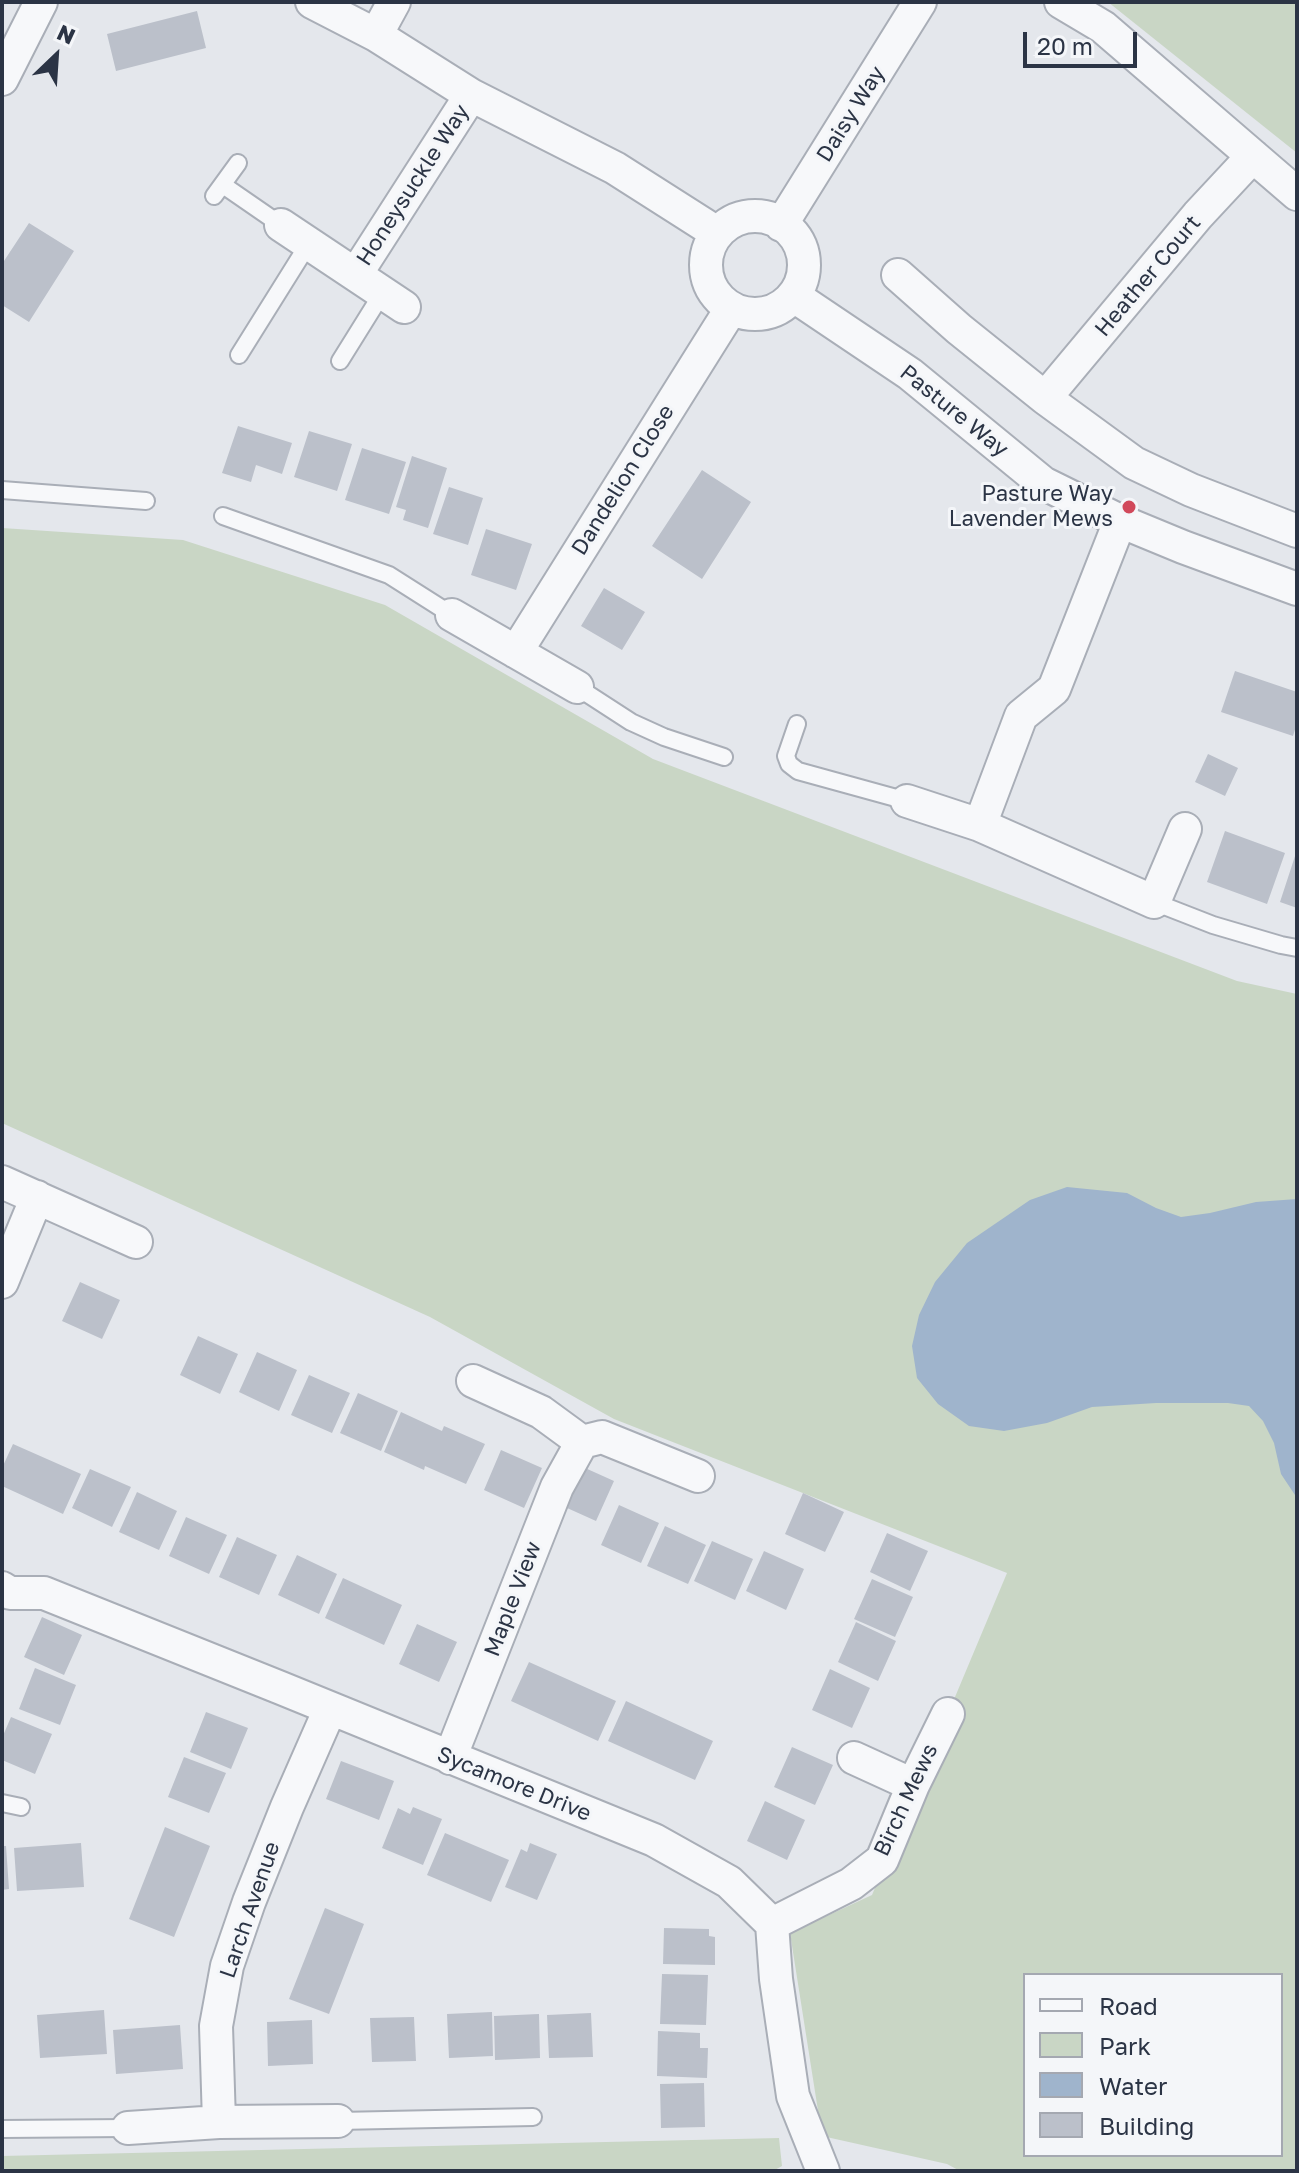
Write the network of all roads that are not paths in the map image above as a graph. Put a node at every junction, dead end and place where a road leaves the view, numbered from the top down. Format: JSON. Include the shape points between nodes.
{"nodes":[{"id":1,"x":41,"y":2,"type":"edge"},
{"id":2,"x":312,"y":2,"type":"edge"},
{"id":3,"x":394,"y":2,"type":"edge"},
{"id":4,"x":920,"y":2,"type":"edge"},
{"id":5,"x":1061,"y":2,"type":"edge"},
{"id":6,"x":376,"y":35,"type":"junction"},
{"id":7,"x":2,"y":79,"type":"edge"},
{"id":8,"x":471,"y":95,"type":"junction"},
{"id":9,"x":1253,"y":156,"type":"junction"},
{"id":10,"x":238,"y":163,"type":"dead end"},
{"id":11,"x":1297,"y":194,"type":"edge"},
{"id":12,"x":281,"y":225,"type":"joint"},
{"id":13,"x":781,"y":225,"type":"junction"},
{"id":14,"x":717,"y":233,"type":"junction"},
{"id":15,"x":309,"y":243,"type":"junction"},
{"id":16,"x":356,"y":274,"type":"junction"},
{"id":17,"x":898,"y":275,"type":"dead end"},
{"id":18,"x":794,"y":296,"type":"junction"},
{"id":19,"x":393,"y":300,"type":"joint"},
{"id":20,"x":731,"y":309,"type":"junction"},
{"id":21,"x":239,"y":355,"type":"dead end"},
{"id":22,"x":340,"y":361,"type":"dead end"},
{"id":23,"x":1045,"y":398,"type":"junction"},
{"id":24,"x":2,"y":490,"type":"edge"},
{"id":25,"x":146,"y":501,"type":"dead end"},
{"id":26,"x":223,"y":516,"type":"dead end"},
{"id":27,"x":1120,"y":521,"type":"junction"},
{"id":28,"x":1297,"y":531,"type":"edge"},
{"id":29,"x":1297,"y":589,"type":"edge"},
{"id":30,"x":452,"y":615,"type":"joint"},
{"id":31,"x":516,"y":652,"type":"junction"},
{"id":32,"x":577,"y":687,"type":"joint"},
{"id":33,"x":797,"y":724,"type":"dead end"},
{"id":34,"x":724,"y":757,"type":"dead end"},
{"id":35,"x":907,"y":801,"type":"joint"},
{"id":36,"x":980,"y":825,"type":"junction"},
{"id":37,"x":1185,"y":829,"type":"dead end"},
{"id":38,"x":1154,"y":902,"type":"junction"},
{"id":39,"x":1297,"y":948,"type":"edge"},
{"id":40,"x":2,"y":1182,"type":"edge"},
{"id":41,"x":37,"y":1197,"type":"junction"},
{"id":42,"x":136,"y":1242,"type":"dead end"},
{"id":43,"x":2,"y":1282,"type":"edge"},
{"id":44,"x":473,"y":1381,"type":"dead end"},
{"id":45,"x":582,"y":1442,"type":"junction"},
{"id":46,"x":698,"y":1476,"type":"dead end"},
{"id":47,"x":5,"y":1595,"type":"edge"},
{"id":48,"x":330,"y":1709,"type":"junction"},
{"id":49,"x":948,"y":1714,"type":"dead end"},
{"id":50,"x":450,"y":1758,"type":"junction"},
{"id":51,"x":854,"y":1758,"type":"dead end"},
{"id":52,"x":913,"y":1785,"type":"junction"},
{"id":53,"x":2,"y":1803,"type":"edge"},
{"id":54,"x":21,"y":1807,"type":"dead end"},
{"id":55,"x":772,"y":1924,"type":"junction"},
{"id":56,"x":533,"y":2117,"type":"dead end"},
{"id":57,"x":338,"y":2121,"type":"joint"},
{"id":58,"x":219,"y":2122,"type":"junction"},
{"id":59,"x":128,"y":2128,"type":"joint"},
{"id":60,"x":2,"y":2129,"type":"edge"},
{"id":61,"x":823,"y":2171,"type":"edge"}],
"edges":[{"from":1,"to":7,"type":"street"},
{"from":2,"to":6,"type":"street"},
{"from":3,"to":6,"type":"street"},
{"from":4,"to":13,"type":"street","name":"Daisy Way"},
{"from":5,"to":9,"type":"street","via":[[1103,27]]},
{"from":6,"to":8,"type":"street"},
{"from":8,"to":14,"type":"street","via":[[615,168]]},
{"from":8,"to":16,"type":"street","name":"Honeysuckle Way"},
{"from":9,"to":11,"type":"street"},
{"from":9,"to":23,"type":"street","name":"Heather Court"},
{"from":10,"to":12,"type":"lane","via":[[219,191]]},
{"from":12,"to":15,"type":"street","name":"Honeysuckle Way"},
{"from":13,"to":14,"type":"street","via":[[754,215],[730,222]]},
{"from":13,"to":18,"type":"street","via":[[801,247],[803,279]]},
{"from":14,"to":20,"type":"street","via":[[706,270],[710,287]]},
{"from":15,"to":16,"type":"street","name":"Honeysuckle Way"},
{"from":15,"to":21,"type":"lane"},
{"from":16,"to":19,"type":"street","name":"Honeysuckle Way"},
{"from":17,"to":23,"type":"street"},
{"from":18,"to":20,"type":"street","via":[[758,315]]},
{"from":18,"to":27,"type":"street","name":"Pasture Way","via":[[910,374],[1043,483]]},
{"from":19,"to":22,"type":"lane"},
{"from":20,"to":31,"type":"street","name":"Dandelion Close"},
{"from":23,"to":28,"type":"street","via":[[1134,463]]},
{"from":24,"to":25,"type":"lane"},
{"from":26,"to":30,"type":"lane","via":[[389,575]]},
{"from":27,"to":29,"type":"street","name":"Pasture Way"},
{"from":27,"to":36,"type":"street","via":[[1054,689],[1021,716]]},
{"from":30,"to":31,"type":"street"},
{"from":31,"to":32,"type":"street"},
{"from":32,"to":34,"type":"lane","via":[[631,722]]},
{"from":33,"to":35,"type":"lane","via":[[786,756],[798,771]]},
{"from":35,"to":36,"type":"street"},
{"from":36,"to":38,"type":"street"},
{"from":37,"to":38,"type":"street"},
{"from":38,"to":39,"type":"lane"},
{"from":40,"to":41,"type":"street"},
{"from":41,"to":42,"type":"street"},
{"from":41,"to":43,"type":"street"},
{"from":44,"to":45,"type":"street","via":[[541,1412]]},
{"from":45,"to":46,"type":"street","via":[[602,1437]]},
{"from":45,"to":50,"type":"street","name":"Maple View","via":[[557,1487]]},
{"from":47,"to":48,"type":"street","name":"Sycamore Drive","via":[[44,1593]]},
{"from":48,"to":50,"type":"street","name":"Sycamore Drive"},
{"from":48,"to":58,"type":"street","name":"Larch Avenue","via":[[227,1966],[216,2026]]},
{"from":49,"to":52,"type":"street","name":"Birch Mews"},
{"from":50,"to":55,"type":"street","name":"Sycamore Drive","via":[[654,1840],[729,1882]]},
{"from":51,"to":52,"type":"street"},
{"from":52,"to":55,"type":"street","name":"Birch Mews","via":[[882,1860],[851,1884]]},
{"from":53,"to":54,"type":"lane"},
{"from":55,"to":61,"type":"street","via":[[793,2096]]},
{"from":56,"to":57,"type":"lane"},
{"from":57,"to":58,"type":"street"},
{"from":58,"to":59,"type":"street"},
{"from":59,"to":60,"type":"lane"}]}
